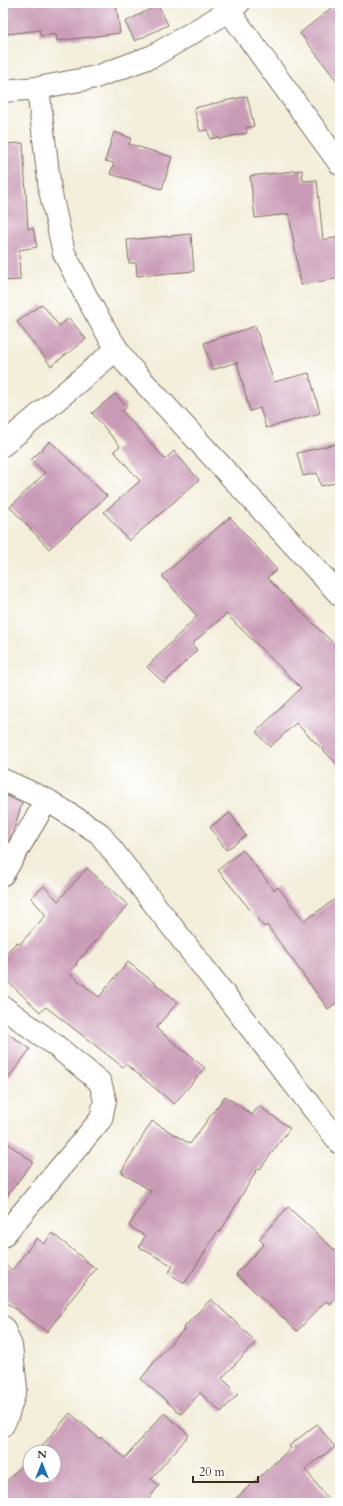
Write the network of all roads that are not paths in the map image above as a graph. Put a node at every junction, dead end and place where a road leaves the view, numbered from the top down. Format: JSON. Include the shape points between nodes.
{"nodes":[{"id":1,"x":234,"y":7,"type":"edge"},
{"id":2,"x":38,"y":88,"type":"junction"},
{"id":3,"x":3,"y":91,"type":"edge"},
{"id":4,"x":340,"y":164,"type":"edge"},
{"id":5,"x":117,"y":349,"type":"junction"},
{"id":6,"x":3,"y":445,"type":"edge"},
{"id":7,"x":340,"y":595,"type":"edge"},
{"id":8,"x":3,"y":780,"type":"edge"},
{"id":9,"x":47,"y":800,"type":"junction"},
{"id":10,"x":3,"y":874,"type":"edge"},
{"id":11,"x":3,"y":1007,"type":"edge"},
{"id":12,"x":340,"y":1143,"type":"edge"},
{"id":13,"x":3,"y":1236,"type":"edge"},
{"id":14,"x":3,"y":1327,"type":"edge"},
{"id":15,"x":3,"y":1425,"type":"edge"}],
"edges":[{"from":1,"to":2,"type":"street","via":[[153,56],[96,77]]},
{"from":1,"to":4,"type":"street"},
{"from":2,"to":3,"type":"street"},
{"from":2,"to":5,"type":"street","via":[[50,190],[64,253]]},
{"from":5,"to":6,"type":"street"},
{"from":5,"to":7,"type":"street","via":[[127,364]]},
{"from":8,"to":9,"type":"street"},
{"from":9,"to":10,"type":"street"},
{"from":9,"to":12,"type":"street","via":[[99,834]]},
{"from":11,"to":13,"type":"street","via":[[100,1082],[105,1100],[101,1119]]},
{"from":14,"to":15,"type":"street","via":[[11,1346],[16,1388]]}]}
